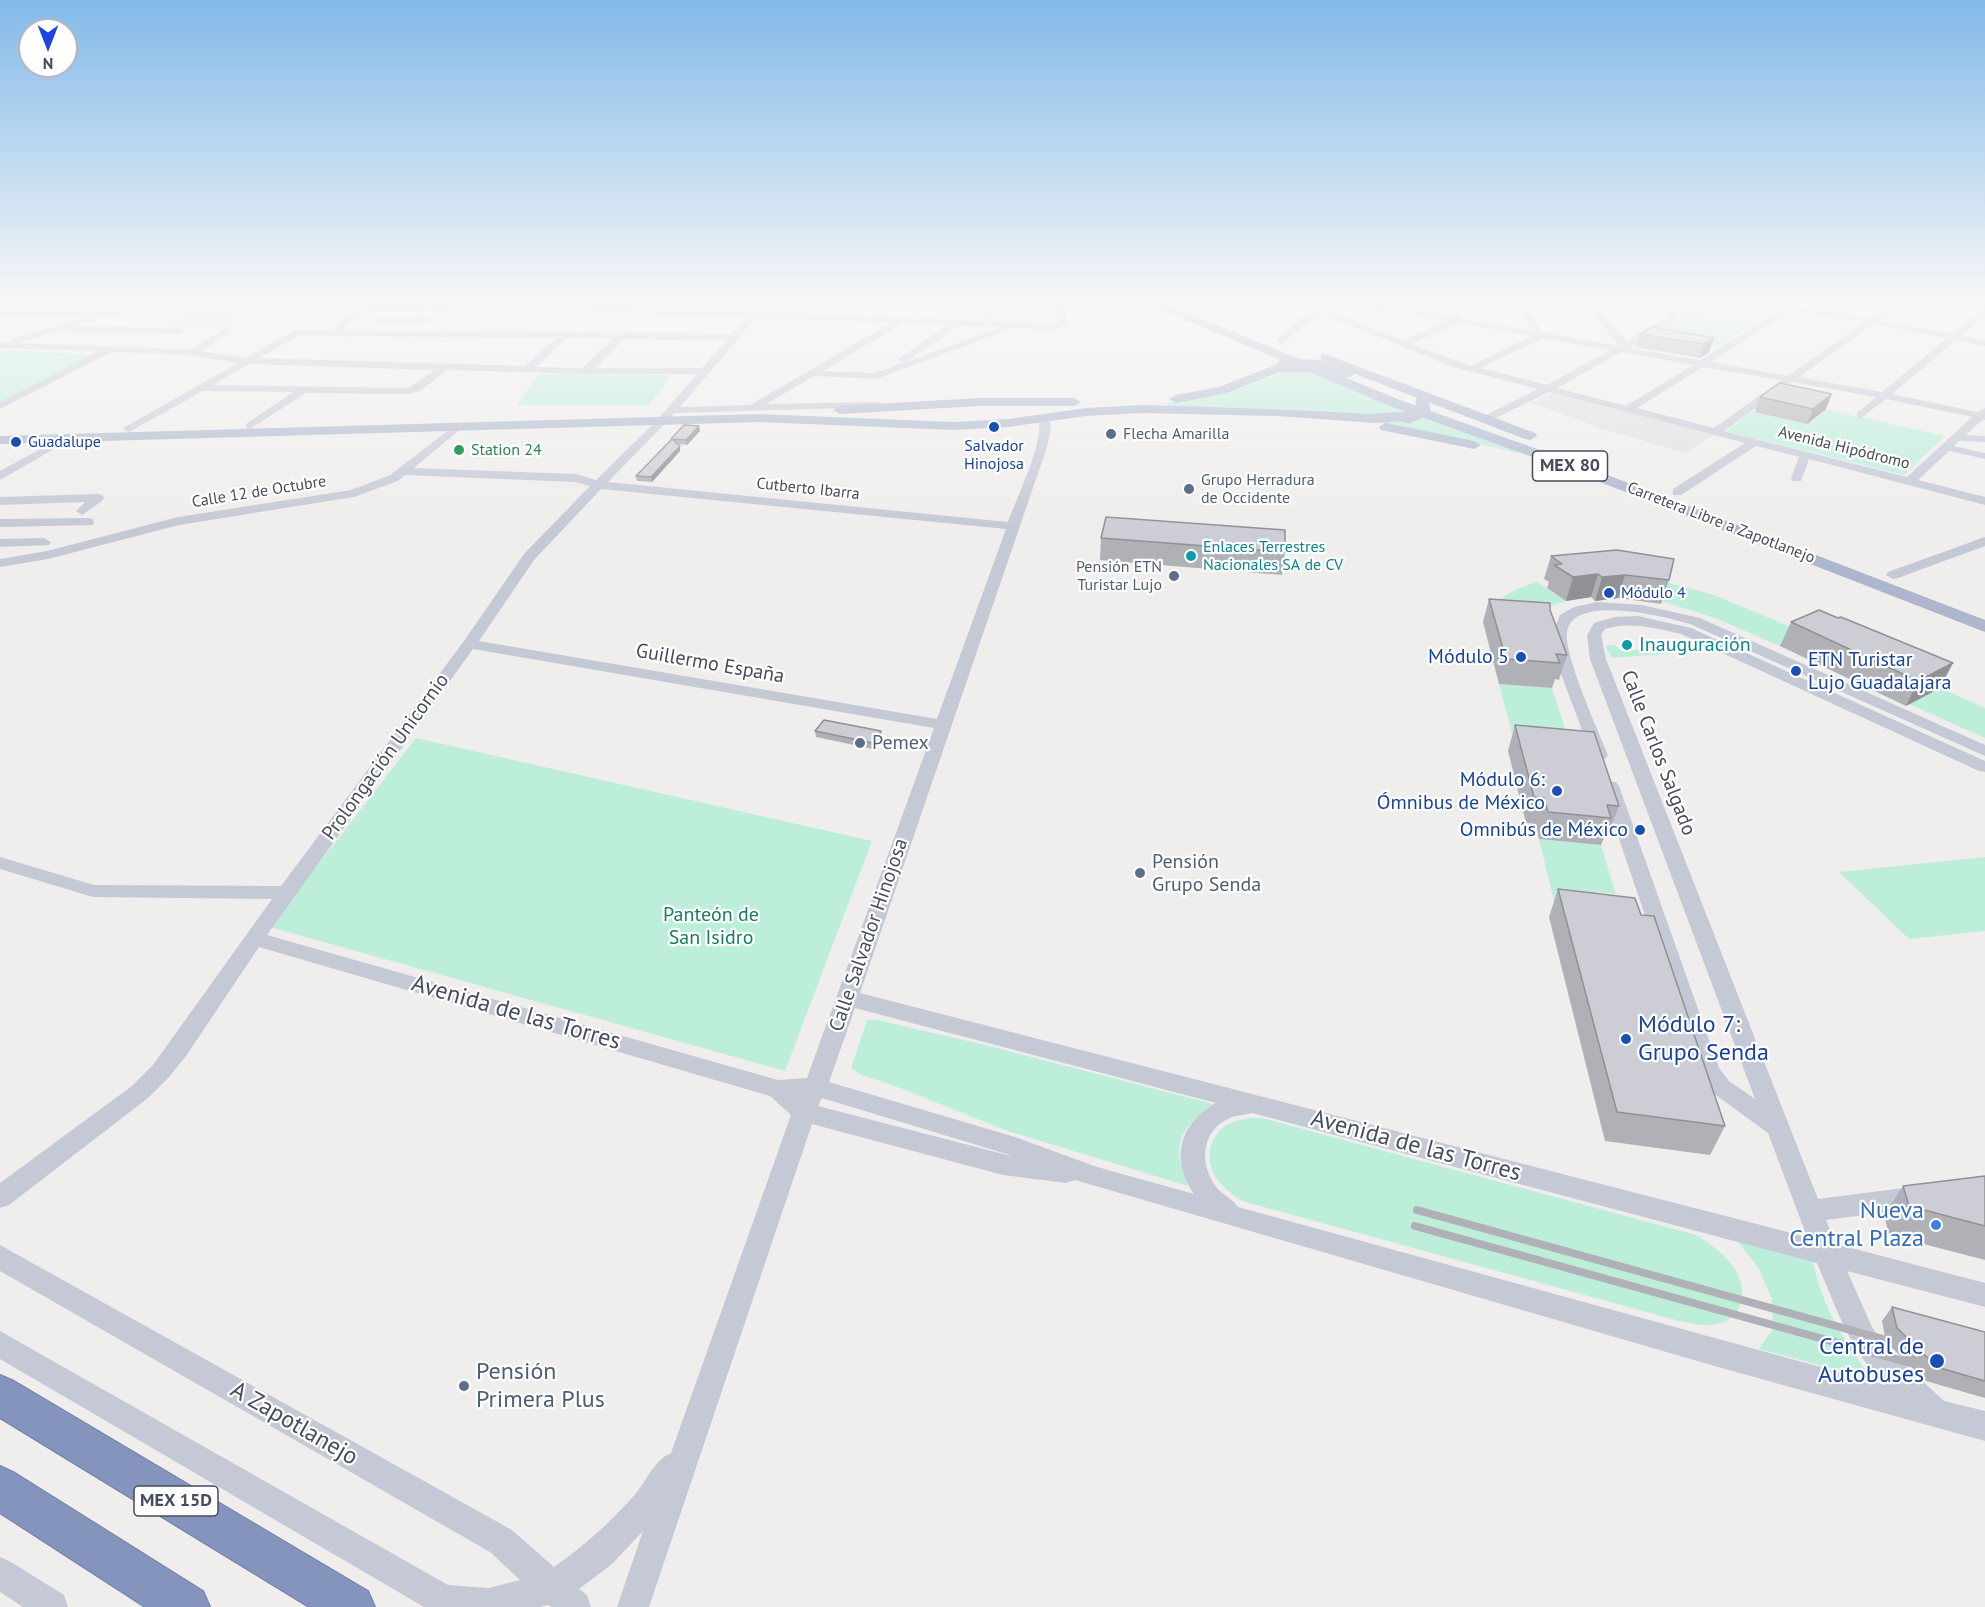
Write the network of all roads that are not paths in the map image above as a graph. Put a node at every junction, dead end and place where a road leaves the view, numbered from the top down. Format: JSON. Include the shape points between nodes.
{"nodes":[{"id":1,"x":53,"y":379,"type":"edge"},
{"id":2,"x":216,"y":379,"type":"edge"},
{"id":3,"x":263,"y":379,"type":"edge"},
{"id":4,"x":319,"y":379,"type":"edge"},
{"id":5,"x":383,"y":379,"type":"edge"},
{"id":6,"x":428,"y":379,"type":"edge"},
{"id":7,"x":697,"y":379,"type":"edge"},
{"id":8,"x":801,"y":379,"type":"edge"},
{"id":9,"x":1246,"y":379,"type":"edge"},
{"id":10,"x":1251,"y":379,"type":"edge"},
{"id":11,"x":1335,"y":379,"type":"edge"},
{"id":12,"x":1352,"y":379,"type":"edge"},
{"id":13,"x":1379,"y":379,"type":"edge"},
{"id":14,"x":1512,"y":379,"type":"edge"},
{"id":15,"x":1565,"y":379,"type":"edge"},
{"id":16,"x":1677,"y":379,"type":"edge"},
{"id":17,"x":1790,"y":379,"type":"joint"},
{"id":18,"x":1906,"y":379,"type":"edge"},
{"id":19,"x":1239,"y":384,"type":"junction"},
{"id":20,"x":202,"y":387,"type":"junction"},
{"id":21,"x":248,"y":388,"type":"junction"},
{"id":22,"x":1549,"y":388,"type":"junction"},
{"id":23,"x":304,"y":389,"type":"junction"},
{"id":24,"x":368,"y":391,"type":"junction"},
{"id":25,"x":1886,"y":396,"type":"junction"},
{"id":26,"x":1419,"y":398,"type":"junction"},
{"id":27,"x":932,"y":404,"type":"junction"},
{"id":28,"x":0,"y":406,"type":"edge"},
{"id":29,"x":753,"y":408,"type":"junction"},
{"id":30,"x":1628,"y":410,"type":"junction"},
{"id":31,"x":1301,"y":414,"type":"junction"},
{"id":32,"x":1861,"y":415,"type":"dead end"},
{"id":33,"x":1983,"y":415,"type":"edge"},
{"id":34,"x":666,"y":416,"type":"junction"},
{"id":35,"x":1043,"y":418,"type":"junction"},
{"id":36,"x":1486,"y":419,"type":"junction"},
{"id":37,"x":250,"y":426,"type":"junction"},
{"id":38,"x":458,"y":426,"type":"junction"},
{"id":39,"x":954,"y":426,"type":"junction"},
{"id":40,"x":129,"y":429,"type":"junction"},
{"id":41,"x":1715,"y":432,"type":"junction"},
{"id":42,"x":0,"y":433,"type":"edge"},
{"id":43,"x":66,"y":438,"type":"junction"},
{"id":44,"x":1956,"y":438,"type":"junction"},
{"id":45,"x":1985,"y":438,"type":"edge"},
{"id":46,"x":0,"y":440,"type":"edge"},
{"id":47,"x":1754,"y":442,"type":"junction"},
{"id":48,"x":1945,"y":447,"type":"junction"},
{"id":49,"x":1806,"y":455,"type":"junction"},
{"id":50,"x":1985,"y":456,"type":"edge"},
{"id":51,"x":404,"y":471,"type":"junction"},
{"id":52,"x":0,"y":476,"type":"edge"},
{"id":53,"x":1797,"y":478,"type":"dead end"},
{"id":54,"x":1909,"y":482,"type":"junction"},
{"id":55,"x":599,"y":485,"type":"junction"},
{"id":56,"x":1677,"y":492,"type":"junction"},
{"id":57,"x":51,"y":499,"type":"junction"},
{"id":58,"x":0,"y":501,"type":"edge"},
{"id":59,"x":1985,"y":501,"type":"edge"},
{"id":60,"x":31,"y":516,"type":"dead end"},
{"id":61,"x":0,"y":523,"type":"edge"},
{"id":62,"x":1013,"y":526,"type":"junction"},
{"id":63,"x":1985,"y":541,"type":"edge"},
{"id":64,"x":0,"y":543,"type":"edge"},
{"id":65,"x":46,"y":548,"type":"junction"},
{"id":66,"x":0,"y":563,"type":"edge"},
{"id":67,"x":1893,"y":574,"type":"junction"},
{"id":68,"x":1985,"y":610,"type":"edge"},
{"id":69,"x":1984,"y":627,"type":"edge"},
{"id":70,"x":469,"y":644,"type":"junction"},
{"id":71,"x":944,"y":725,"type":"junction"},
{"id":72,"x":1985,"y":751,"type":"edge"},
{"id":73,"x":1985,"y":767,"type":"edge"},
{"id":74,"x":0,"y":862,"type":"edge"},
{"id":75,"x":286,"y":893,"type":"junction"},
{"id":76,"x":254,"y":938,"type":"junction"},
{"id":77,"x":847,"y":998,"type":"junction"},
{"id":78,"x":816,"y":1087,"type":"junction"},
{"id":79,"x":778,"y":1089,"type":"junction"},
{"id":80,"x":1266,"y":1106,"type":"junction"},
{"id":81,"x":804,"y":1112,"type":"junction"},
{"id":82,"x":1779,"y":1128,"type":"junction"},
{"id":83,"x":1094,"y":1176,"type":"junction"},
{"id":84,"x":1938,"y":1194,"type":"edge"},
{"id":85,"x":0,"y":1197,"type":"edge"},
{"id":86,"x":1810,"y":1210,"type":"junction"},
{"id":87,"x":1242,"y":1219,"type":"junction"},
{"id":88,"x":1826,"y":1253,"type":"junction"},
{"id":89,"x":0,"y":1257,"type":"edge"},
{"id":90,"x":1985,"y":1295,"type":"edge"},
{"id":91,"x":0,"y":1344,"type":"edge"},
{"id":92,"x":0,"y":1375,"type":"edge"},
{"id":93,"x":0,"y":1395,"type":"edge"},
{"id":94,"x":1938,"y":1413,"type":"junction"},
{"id":95,"x":47,"y":1423,"type":"junction"},
{"id":96,"x":1985,"y":1426,"type":"edge"},
{"id":97,"x":686,"y":1452,"type":"junction"},
{"id":98,"x":0,"y":1488,"type":"edge"},
{"id":99,"x":0,"y":1573,"type":"edge"},
{"id":100,"x":565,"y":1597,"type":"edge"},
{"id":101,"x":449,"y":1604,"type":"edge"},
{"id":102,"x":52,"y":1607,"type":"edge"},
{"id":103,"x":187,"y":1607,"type":"edge"},
{"id":104,"x":352,"y":1607,"type":"edge"},
{"id":105,"x":633,"y":1607,"type":"edge"}],
"edges":[{"from":1,"to":28,"type":"street"},
{"from":2,"to":20,"type":"street"},
{"from":3,"to":21,"type":"street"},
{"from":4,"to":23,"type":"street"},
{"from":5,"to":24,"type":"street"},
{"from":6,"to":24,"type":"street","via":[[412,391]]},
{"from":7,"to":34,"type":"street","name":"Prolongación Unicornio"},
{"from":8,"to":29,"type":"street"},
{"from":9,"to":19,"type":"main road"},
{"from":10,"to":19,"type":"main road","bridge":true},
{"from":11,"to":69,"type":"main road","name":"Carretera Libre a Zapotlanejo","number":"MEX 80","via":[[1807,556]]},
{"from":12,"to":69,"type":"main road","name":"Carretera Libre a Zapotlanejo","number":"MEX 80","via":[[1609,473]]},
{"from":13,"to":26,"type":"main road","name":"Carretera Libre a Zapotlanejo"},
{"from":14,"to":22,"type":"street","name":"Avenida Hipódromo"},
{"from":15,"to":22,"type":"street"},
{"from":16,"to":30,"type":"street"},
{"from":17,"to":25,"type":"street"},
{"from":17,"to":41,"type":"street"},
{"from":18,"to":25,"type":"street"},
{"from":19,"to":27,"type":"main road","via":[[1199,396],[1149,401]]},
{"from":20,"to":21,"type":"street"},
{"from":20,"to":40,"type":"street"},
{"from":21,"to":23,"type":"street"},
{"from":22,"to":30,"type":"street","name":"Avenida Hipódromo"},
{"from":22,"to":36,"type":"street"},
{"from":23,"to":24,"type":"street"},
{"from":23,"to":37,"type":"street"},
{"from":25,"to":32,"type":"street"},
{"from":25,"to":33,"type":"street"},
{"from":26,"to":31,"type":"main road","bridge":true,"via":[[1424,410],[1408,417]]},
{"from":26,"to":36,"type":"main road","name":"Carretera Libre a Zapotlanejo"},
{"from":27,"to":29,"type":"street"},
{"from":27,"to":34,"type":"main road"},
{"from":27,"to":39,"type":"main road","via":[[923,415]]},
{"from":29,"to":34,"type":"street"},
{"from":30,"to":41,"type":"street","name":"Avenida Hipódromo"},
{"from":31,"to":35,"type":"main road","via":[[1142,410]]},
{"from":31,"to":69,"type":"main road","name":"Carretera Libre a Zapotlanejo","via":[[1463,442],[1551,466]]},
{"from":33,"to":44,"type":"street"},
{"from":34,"to":37,"type":"main road"},
{"from":34,"to":38,"type":"main road"},
{"from":34,"to":39,"type":"main road"},
{"from":34,"to":55,"type":"street","name":"Prolongación Unicornio"},
{"from":35,"to":39,"type":"main road"},
{"from":35,"to":62,"type":"street","name":"Calle Salvador Hinojosa","via":[[1046,425],[1041,447]]},
{"from":36,"to":56,"type":"main road","name":"Carretera Libre a Zapotlanejo"},
{"from":37,"to":40,"type":"main road"},
{"from":38,"to":43,"type":"main road"},
{"from":38,"to":51,"type":"street","name":"Calle 12 de Octubre"},
{"from":40,"to":42,"type":"main road"},
{"from":41,"to":47,"type":"street","name":"Avenida Hipódromo"},
{"from":43,"to":46,"type":"main road"},
{"from":43,"to":52,"type":"street"},
{"from":44,"to":45,"type":"street"},
{"from":44,"to":48,"type":"street"},
{"from":47,"to":49,"type":"street","name":"Avenida Hipódromo"},
{"from":47,"to":56,"type":"street"},
{"from":48,"to":50,"type":"street"},
{"from":48,"to":54,"type":"street"},
{"from":49,"to":53,"type":"street"},
{"from":49,"to":54,"type":"street","name":"Avenida Hipódromo"},
{"from":51,"to":55,"type":"street","name":"Cutberto Ibarra","via":[[576,478]]},
{"from":51,"to":65,"type":"street","name":"Calle 12 de Octubre","via":[[354,493],[178,521]]},
{"from":54,"to":59,"type":"street","name":"Avenida Hipódromo"},
{"from":55,"to":62,"type":"street","name":"Cutberto Ibarra"},
{"from":55,"to":70,"type":"street","name":"Prolongación Unicornio","via":[[543,539]]},
{"from":56,"to":67,"type":"main road","name":"Carretera Libre a Zapotlanejo"},
{"from":57,"to":58,"type":"street"},
{"from":57,"to":60,"type":"street"},
{"from":57,"to":61,"type":"street","via":[[98,498],[85,516]]},
{"from":62,"to":71,"type":"street","name":"Calle Salvador Hinojosa"},
{"from":63,"to":67,"type":"street"},
{"from":64,"to":65,"type":"street"},
{"from":65,"to":66,"type":"street"},
{"from":67,"to":68,"type":"main road","name":"Carretera Libre a Zapotlanejo"},
{"from":70,"to":71,"type":"street","name":"Guillermo España"},
{"from":70,"to":75,"type":"street","name":"Prolongación Unicornio"},
{"from":71,"to":77,"type":"street","name":"Calle Salvador Hinojosa"},
{"from":72,"to":82,"type":"street","via":[[1747,642],[1667,612],[1600,607],[1579,611],[1565,619],[1560,637],[1565,658],[1709,1071],[1721,1087]]},
{"from":73,"to":82,"type":"street","name":"Calle Carlos Salgado","via":[[1686,632],[1632,620],[1605,624],[1595,630],[1598,659]]},
{"from":74,"to":75,"type":"street","via":[[93,891]]},
{"from":75,"to":76,"type":"street","name":"Prolongación Unicornio"},
{"from":76,"to":79,"type":"street","name":"Avenida de las Torres"},
{"from":76,"to":85,"type":"street","name":"Prolongación Unicornio","via":[[161,1071],[140,1092]]},
{"from":77,"to":78,"type":"street","name":"Calle Salvador Hinojosa"},
{"from":77,"to":80,"type":"street","name":"Avenida de las Torres"},
{"from":78,"to":79,"type":"street","name":"Avenida de las Torres"},
{"from":78,"to":81,"type":"street","name":"Calle Salvador Hinojosa"},
{"from":78,"to":83,"type":"street","name":"Avenida de las Torres","via":[[1015,1147]]},
{"from":79,"to":81,"type":"street","name":"Avenida de las Torres"},
{"from":80,"to":87,"type":"street","via":[[1240,1105],[1216,1112],[1200,1128],[1192,1149],[1201,1185],[1220,1207]]},
{"from":80,"to":88,"type":"street","name":"Avenida de las Torres"},
{"from":81,"to":83,"type":"street","name":"Avenida de las Torres","via":[[1003,1165]]},
{"from":81,"to":97,"type":"street","name":"Calle Salvador Hinojosa"},
{"from":82,"to":86,"type":"street","name":"Calle Carlos Salgado"},
{"from":83,"to":87,"type":"street","name":"Avenida de las Torres"},
{"from":84,"to":86,"type":"street"},
{"from":86,"to":88,"type":"street","name":"Calle Carlos Salgado"},
{"from":87,"to":94,"type":"street","name":"Avenida de las Torres"},
{"from":88,"to":90,"type":"street","name":"Avenida de las Torres"},
{"from":88,"to":94,"type":"street","name":"Calle Carlos Salgado","via":[[1863,1338],[1882,1364]]},
{"from":89,"to":100,"type":"street","name":"A Zapotlanejo","via":[[501,1541]]},
{"from":91,"to":101,"type":"street"},
{"from":92,"to":95,"type":"highway"},
{"from":93,"to":95,"type":"highway","number":"MEX 15D"},
{"from":94,"to":96,"type":"street","name":"Avenida de las Torres"},
{"from":95,"to":104,"type":"highway","number":"MEX 15D"},
{"from":97,"to":100,"type":"street","name":"Calle Salvador Hinojosa","via":[[645,1507]]},
{"from":97,"to":105,"type":"street","name":"Calle Salvador Hinojosa"},
{"from":98,"to":103,"type":"highway"},
{"from":99,"to":102,"type":"street"},
{"from":100,"to":101,"type":"street","name":"Calle Salvador Hinojosa"}]}
